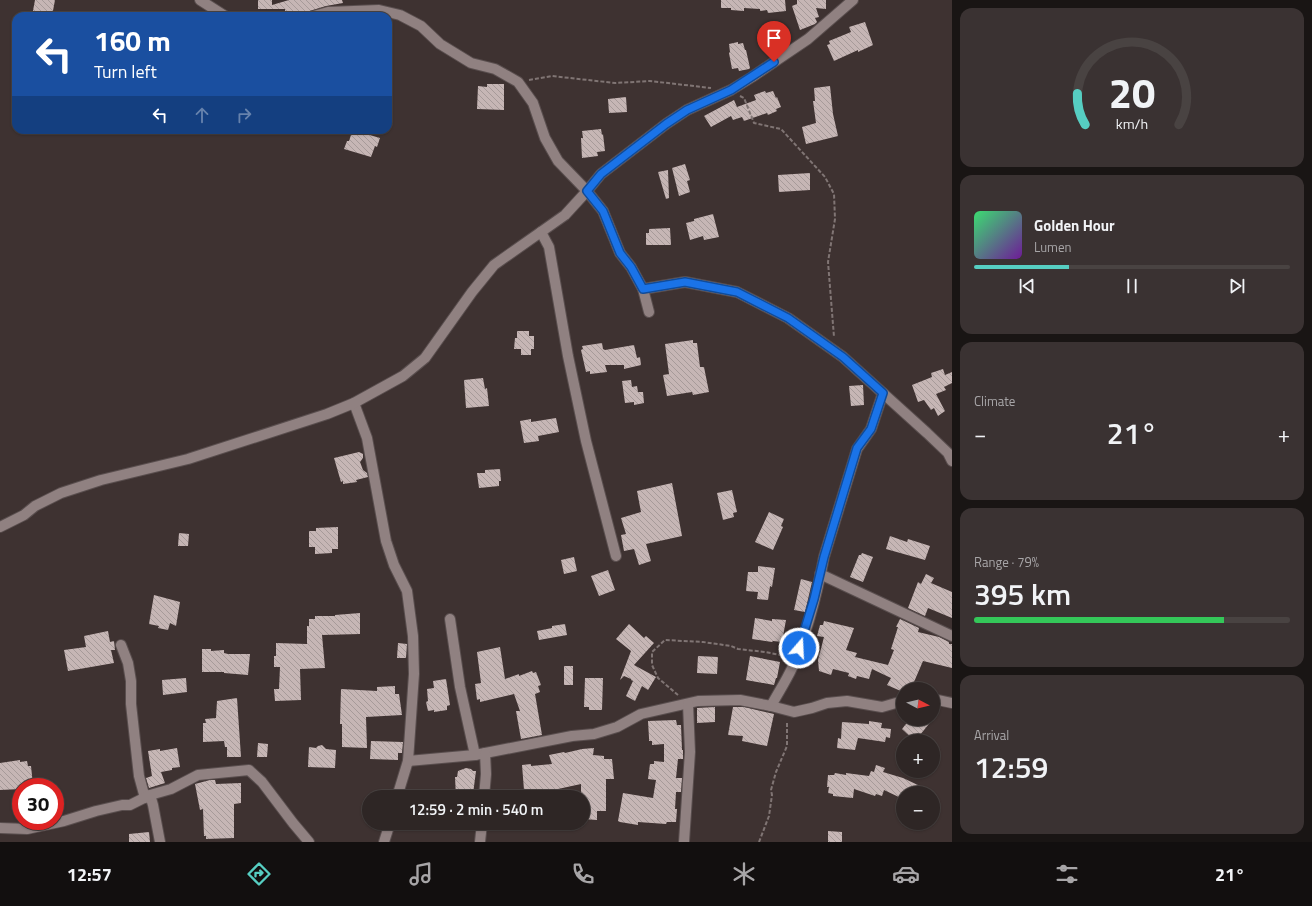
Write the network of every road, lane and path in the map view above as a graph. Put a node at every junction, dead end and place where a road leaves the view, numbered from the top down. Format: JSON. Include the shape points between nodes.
{"nodes":[{"id":1,"x":200,"y":0,"type":"edge"},
{"id":2,"x":853,"y":0,"type":"edge"},
{"id":3,"x":219,"y":12,"type":"edge"},
{"id":4,"x":328,"y":12,"type":"edge"},
{"id":5,"x":387,"y":12,"type":"edge"},
{"id":6,"x":392,"y":13,"type":"edge"},
{"id":7,"x":518,"y":82,"type":"junction"},
{"id":8,"x":731,"y":90,"type":"junction"},
{"id":9,"x":587,"y":191,"type":"junction"},
{"id":10,"x":541,"y":232,"type":"junction"},
{"id":11,"x":643,"y":289,"type":"junction"},
{"id":12,"x":649,"y":312,"type":"dead end"},
{"id":13,"x":835,"y":340,"type":"dead end"},
{"id":14,"x":883,"y":393,"type":"junction"},
{"id":15,"x":354,"y":403,"type":"junction"},
{"id":16,"x":952,"y":461,"type":"edge"},
{"id":17,"x":0,"y":527,"type":"edge"},
{"id":18,"x":616,"y":556,"type":"dead end"},
{"id":19,"x":820,"y":574,"type":"junction"},
{"id":20,"x":450,"y":619,"type":"dead end"},
{"id":21,"x":952,"y":636,"type":"edge"},
{"id":22,"x":121,"y":645,"type":"dead end"},
{"id":23,"x":795,"y":659,"type":"junction"},
{"id":24,"x":940,"y":700,"type":"edge"},
{"id":25,"x":896,"y":703,"type":"edge"},
{"id":26,"x":952,"y":703,"type":"edge"},
{"id":27,"x":688,"y":704,"type":"junction"},
{"id":28,"x":771,"y":706,"type":"junction"},
{"id":29,"x":788,"y":710,"type":"junction"},
{"id":30,"x":480,"y":754,"type":"junction"},
{"id":31,"x":408,"y":761,"type":"junction"},
{"id":32,"x":399,"y":790,"type":"edge"},
{"id":33,"x":485,"y":790,"type":"edge"},
{"id":34,"x":147,"y":796,"type":"junction"},
{"id":35,"x":0,"y":828,"type":"edge"},
{"id":36,"x":388,"y":830,"type":"edge"},
{"id":37,"x":481,"y":830,"type":"edge"},
{"id":38,"x":160,"y":842,"type":"edge"},
{"id":39,"x":309,"y":842,"type":"edge"},
{"id":40,"x":384,"y":842,"type":"edge"},
{"id":41,"x":480,"y":842,"type":"edge"},
{"id":42,"x":684,"y":842,"type":"edge"},
{"id":43,"x":759,"y":842,"type":"edge"}],
"edges":[{"from":1,"to":3,"type":"street"},
{"from":2,"to":8,"type":"street","via":[[808,39]]},
{"from":4,"to":5,"type":"street"},
{"from":6,"to":7,"type":"street","via":[[421,26],[440,44],[471,63],[495,69]]},
{"from":7,"to":8,"type":"path","via":[[552,76],[615,83],[650,81]]},
{"from":7,"to":9,"type":"street","via":[[533,103],[545,138],[558,161]]},
{"from":8,"to":9,"type":"street","via":[[687,110],[666,124],[601,174]]},
{"from":8,"to":13,"type":"path","via":[[744,98],[754,123],[780,129],[825,177],[834,194],[835,219],[828,262]]},
{"from":9,"to":10,"type":"street","via":[[565,215]]},
{"from":9,"to":11,"type":"street","via":[[603,211],[620,253]]},
{"from":10,"to":15,"type":"street","via":[[494,265],[426,358],[403,376]]},
{"from":10,"to":18,"type":"street","via":[[549,247],[586,441]]},
{"from":11,"to":12,"type":"street"},
{"from":11,"to":14,"type":"street","via":[[685,282],[737,292],[788,318],[843,357]]},
{"from":14,"to":16,"type":"street","via":[[948,453]]},
{"from":14,"to":19,"type":"street","via":[[871,429],[857,448]]},
{"from":15,"to":17,"type":"street","via":[[188,459],[101,480],[61,493]]},
{"from":15,"to":31,"type":"street","via":[[367,438],[386,541],[394,566],[407,591],[413,636],[414,674]]},
{"from":19,"to":21,"type":"street"},
{"from":19,"to":23,"type":"street"},
{"from":20,"to":30,"type":"street","via":[[460,688]]},
{"from":22,"to":34,"type":"street","via":[[131,681],[130,704],[139,776]]},
{"from":23,"to":27,"type":"path","via":[[703,642],[664,640],[652,652],[652,665],[658,678]]},
{"from":23,"to":28,"type":"street"},
{"from":24,"to":26,"type":"street"},
{"from":25,"to":29,"type":"street","via":[[882,707],[847,701],[827,703],[794,712]]},
{"from":27,"to":28,"type":"street","via":[[698,701],[740,700]]},
{"from":27,"to":30,"type":"street","via":[[641,714],[617,727],[594,734]]},
{"from":27,"to":42,"type":"street","via":[[690,752]]},
{"from":28,"to":29,"type":"street"},
{"from":29,"to":43,"type":"path","via":[[787,746],[776,772],[771,790],[769,816]]},
{"from":30,"to":31,"type":"street"},
{"from":30,"to":33,"type":"street","via":[[486,774]]},
{"from":31,"to":32,"type":"street"},
{"from":34,"to":35,"type":"street","via":[[130,804],[96,811],[64,822],[27,829]]},
{"from":34,"to":38,"type":"street","via":[[153,805]]},
{"from":34,"to":39,"type":"street","via":[[171,789],[198,775],[249,770],[262,782]]},
{"from":36,"to":40,"type":"street"},
{"from":37,"to":41,"type":"street"}]}
